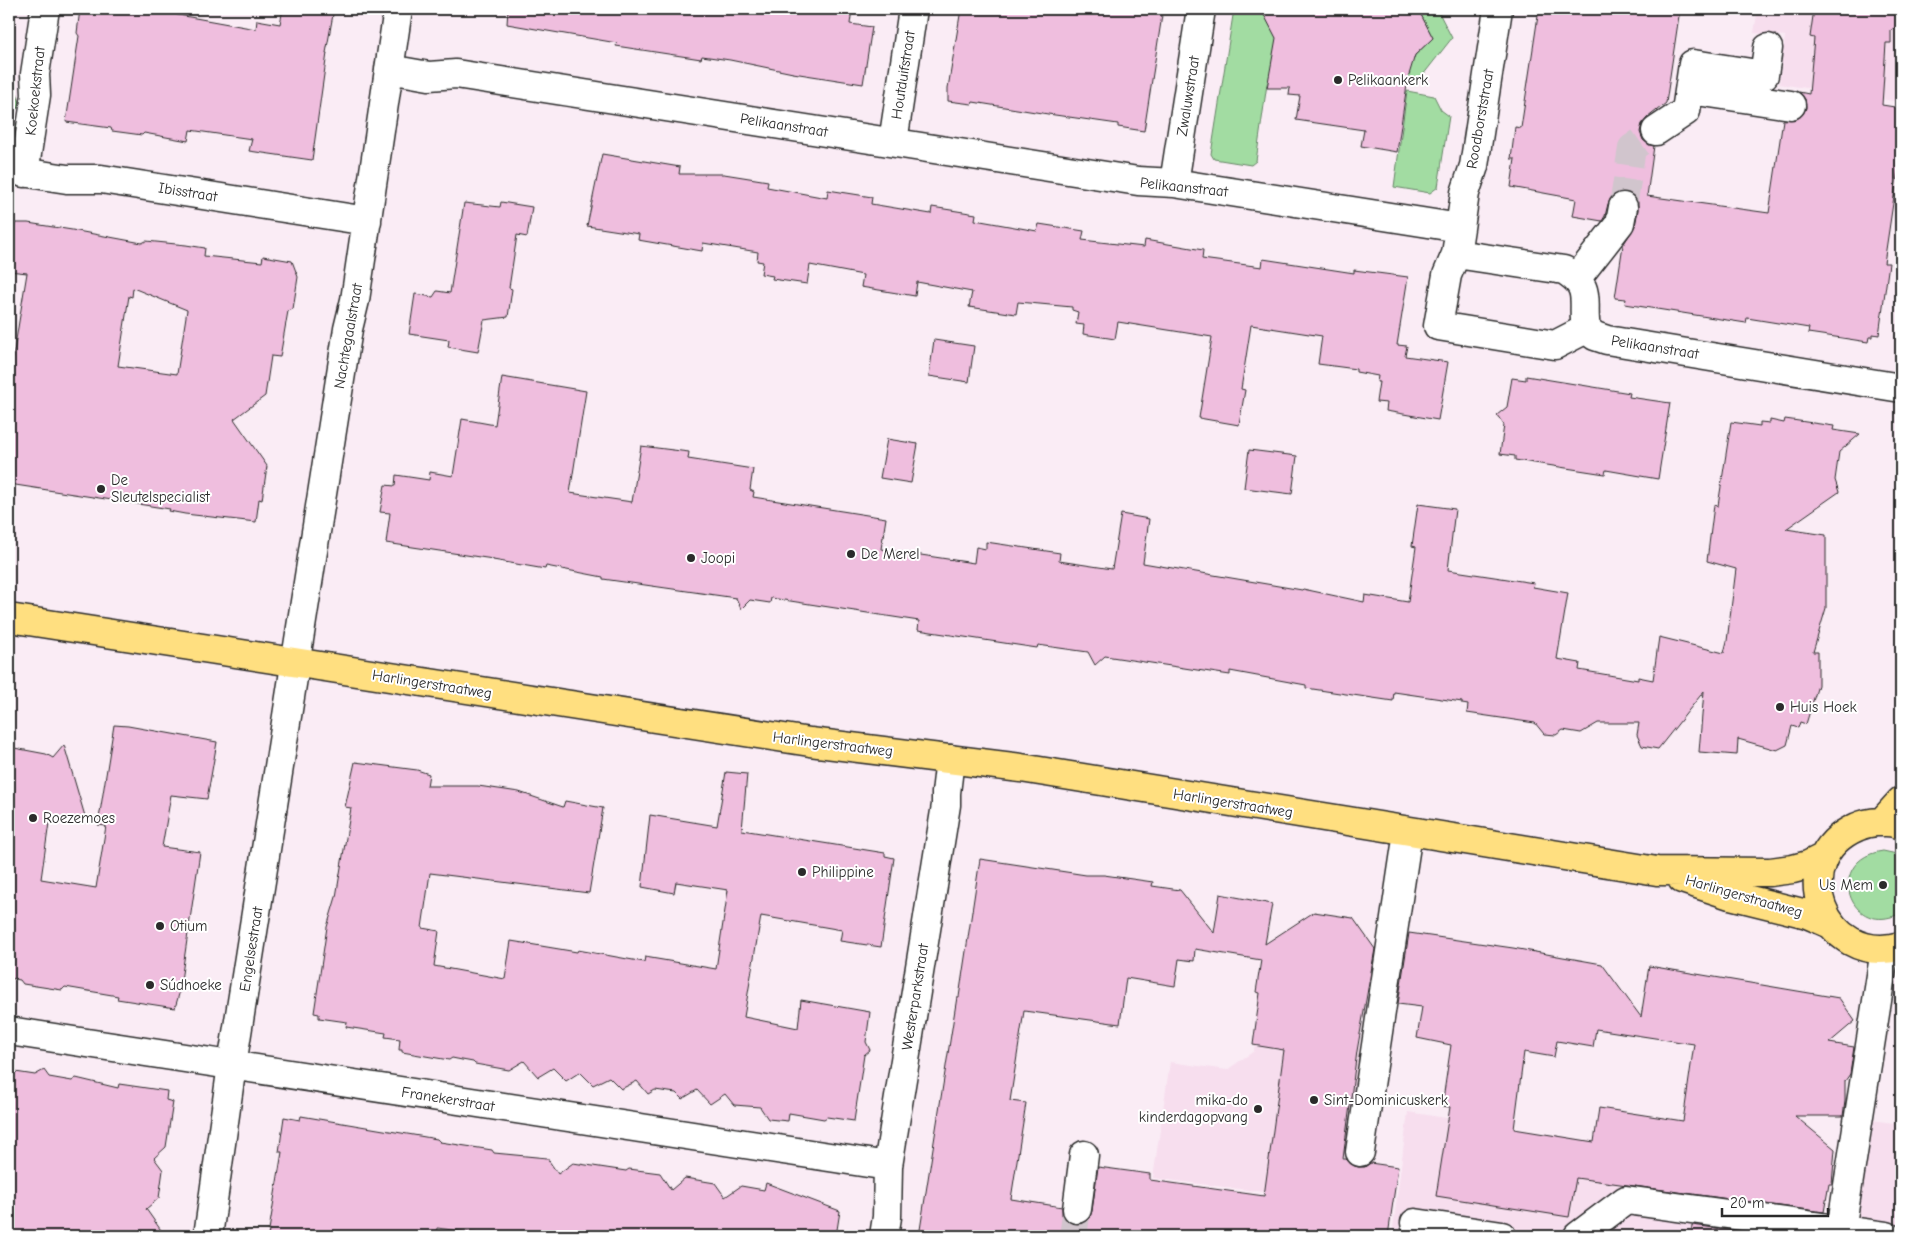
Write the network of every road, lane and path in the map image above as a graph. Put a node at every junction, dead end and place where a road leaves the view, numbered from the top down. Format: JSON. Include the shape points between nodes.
{"nodes":[{"id":1,"x":45,"y":9,"type":"edge"},
{"id":2,"x":398,"y":9,"type":"edge"},
{"id":3,"x":913,"y":9,"type":"edge"},
{"id":4,"x":1201,"y":9,"type":"edge"},
{"id":5,"x":1498,"y":9,"type":"edge"},
{"id":6,"x":1768,"y":48,"type":"dead end"},
{"id":7,"x":389,"y":69,"type":"junction"},
{"id":8,"x":1690,"y":90,"type":"junction"},
{"id":9,"x":1791,"y":105,"type":"dead end"},
{"id":10,"x":1656,"y":132,"type":"tunnel mouth"},
{"id":11,"x":893,"y":142,"type":"junction"},
{"id":12,"x":16,"y":171,"type":"edge"},
{"id":13,"x":1174,"y":183,"type":"junction"},
{"id":14,"x":1622,"y":207,"type":"tunnel mouth"},
{"id":15,"x":367,"y":221,"type":"junction"},
{"id":16,"x":1460,"y":228,"type":"junction"},
{"id":17,"x":1456,"y":254,"type":"junction"},
{"id":18,"x":1577,"y":278,"type":"junction"},
{"id":19,"x":1586,"y":329,"type":"junction"},
{"id":20,"x":1901,"y":388,"type":"edge"},
{"id":21,"x":9,"y":618,"type":"edge"},
{"id":22,"x":296,"y":663,"type":"junction"},
{"id":23,"x":950,"y":759,"type":"junction"},
{"id":24,"x":1901,"y":802,"type":"edge"},
{"id":25,"x":1891,"y":824,"type":"edge"},
{"id":26,"x":1408,"y":832,"type":"junction"},
{"id":27,"x":1824,"y":857,"type":"junction"},
{"id":28,"x":1657,"y":871,"type":"junction"},
{"id":29,"x":1830,"y":924,"type":"junction"},
{"id":30,"x":1894,"y":950,"type":"edge"},
{"id":31,"x":9,"y":1030,"type":"edge"},
{"id":32,"x":232,"y":1066,"type":"junction"},
{"id":33,"x":1360,"y":1152,"type":"dead end"},
{"id":34,"x":1084,"y":1155,"type":"dead end"},
{"id":35,"x":888,"y":1166,"type":"junction"},
{"id":36,"x":1077,"y":1209,"type":"tunnel mouth"},
{"id":37,"x":1416,"y":1223,"type":"dead end"},
{"id":38,"x":1841,"y":1230,"type":"junction"},
{"id":39,"x":208,"y":1236,"type":"edge"},
{"id":40,"x":884,"y":1236,"type":"edge"},
{"id":41,"x":1502,"y":1236,"type":"edge"},
{"id":42,"x":1578,"y":1236,"type":"edge"},
{"id":43,"x":1887,"y":1236,"type":"edge"}],
"edges":[{"from":1,"to":12,"type":"street","name":"Koekoekstraat","via":[[35,74],[36,95]]},
{"from":2,"to":7,"type":"street","name":"Nachtegaalstraat"},
{"from":3,"to":11,"type":"street","name":"Houtduifstraat"},
{"from":4,"to":13,"type":"street","name":"Zwaluwstraat"},
{"from":5,"to":16,"type":"street","name":"Roodborststraat","via":[[1474,166],[1465,193]]},
{"from":6,"to":8,"type":"street","via":[[1764,75],[1693,64]]},
{"from":7,"to":11,"type":"street","name":"Pelikaanstraat","via":[[429,76],[456,74]]},
{"from":7,"to":15,"type":"street","name":"Nachtegaalstraat"},
{"from":8,"to":9,"type":"street"},
{"from":8,"to":10,"type":"street","via":[[1686,112]]},
{"from":11,"to":13,"type":"street","name":"Pelikaanstraat","via":[[1138,182]]},
{"from":12,"to":15,"type":"street","name":"Ibisstraat","via":[[67,179],[101,178]]},
{"from":13,"to":16,"type":"street","name":"Pelikaanstraat"},
{"from":14,"to":18,"type":"street","via":[[1620,223]]},
{"from":15,"to":22,"type":"street","name":"Nachtegaalstraat"},
{"from":16,"to":17,"type":"street"},
{"from":17,"to":18,"type":"street","via":[[1564,270]]},
{"from":17,"to":19,"type":"street","via":[[1446,275],[1438,326],[1555,344]]},
{"from":18,"to":19,"type":"street","via":[[1584,290]]},
{"from":19,"to":20,"type":"street","name":"Pelikaanstraat","via":[[1607,340]]},
{"from":21,"to":22,"type":"main road","name":"Harlingerstraatweg"},
{"from":22,"to":23,"type":"main road","name":"Harlingerstraatweg","via":[[810,742]]},
{"from":22,"to":32,"type":"street","name":"Engelsestraat"},
{"from":23,"to":26,"type":"main road","name":"Harlingerstraatweg"},
{"from":23,"to":35,"type":"street","name":"Westerparkstraat","via":[[946,805]]},
{"from":24,"to":25,"type":"main road"},
{"from":25,"to":27,"type":"main road","via":[[1864,824],[1848,831],[1834,842]]},
{"from":26,"to":28,"type":"main road","name":"Harlingerstraatweg"},
{"from":26,"to":33,"type":"street"},
{"from":27,"to":28,"type":"main road","name":"Harlingerstraatweg","via":[[1801,867],[1770,872]]},
{"from":27,"to":29,"type":"main road","via":[[1818,874],[1818,891]]},
{"from":28,"to":29,"type":"main road","name":"Harlingerstraatweg","via":[[1730,895],[1807,914]]},
{"from":29,"to":30,"type":"main road","via":[[1855,944]]},
{"from":30,"to":38,"type":"street"},
{"from":31,"to":32,"type":"street","name":"Franekerstraat"},
{"from":32,"to":35,"type":"street","name":"Franekerstraat"},
{"from":32,"to":39,"type":"street","name":"Engelsestraat"},
{"from":34,"to":36,"type":"street"},
{"from":35,"to":40,"type":"street","name":"Westerparkstraat"},
{"from":37,"to":41,"type":"street"},
{"from":38,"to":42,"type":"street","via":[[1626,1200]]},
{"from":38,"to":43,"type":"street"}]}
